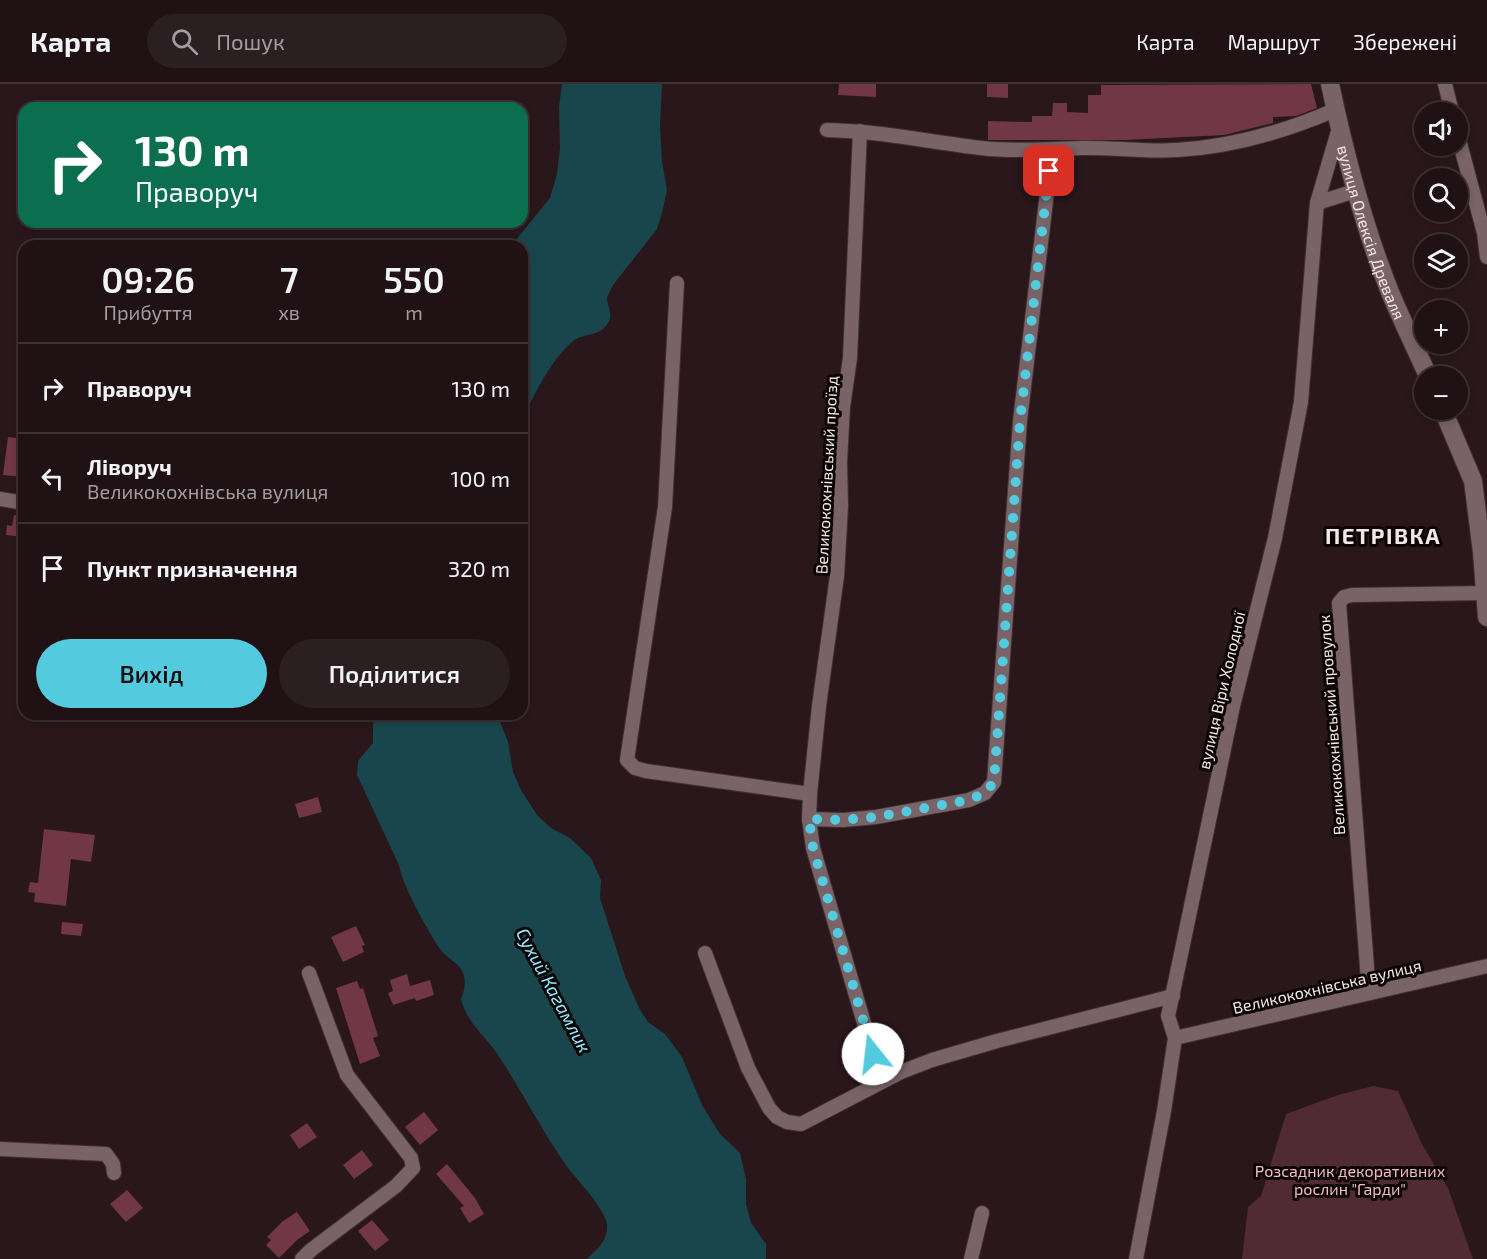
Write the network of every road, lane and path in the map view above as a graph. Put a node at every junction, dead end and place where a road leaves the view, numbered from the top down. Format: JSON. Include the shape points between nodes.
{"nodes":[{"id":1,"x":1330,"y":84,"type":"edge"},
{"id":2,"x":1445,"y":84,"type":"edge"},
{"id":3,"x":1450,"y":102,"type":"edge"},
{"id":4,"x":1337,"y":119,"type":"junction"},
{"id":5,"x":827,"y":130,"type":"dead end"},
{"id":6,"x":860,"y":131,"type":"junction"},
{"id":7,"x":1052,"y":150,"type":"junction"},
{"id":8,"x":1463,"y":156,"type":"edge"},
{"id":9,"x":1355,"y":191,"type":"junction"},
{"id":10,"x":1317,"y":203,"type":"junction"},
{"id":11,"x":1487,"y":257,"type":"edge"},
{"id":12,"x":677,"y":283,"type":"dead end"},
{"id":13,"x":1423,"y":366,"type":"edge"},
{"id":14,"x":1447,"y":420,"type":"edge"},
{"id":15,"x":0,"y":499,"type":"edge"},
{"id":16,"x":18,"y":502,"type":"edge"},
{"id":17,"x":1485,"y":593,"type":"junction"},
{"id":18,"x":1487,"y":617,"type":"edge"},
{"id":19,"x":810,"y":794,"type":"junction"},
{"id":20,"x":809,"y":819,"type":"junction"},
{"id":21,"x":705,"y":953,"type":"dead end"},
{"id":22,"x":1487,"y":966,"type":"edge"},
{"id":23,"x":309,"y":973,"type":"dead end"},
{"id":24,"x":1369,"y":993,"type":"junction"},
{"id":25,"x":1173,"y":996,"type":"junction"},
{"id":26,"x":1175,"y":1038,"type":"junction"},
{"id":27,"x":885,"y":1080,"type":"junction"},
{"id":28,"x":0,"y":1149,"type":"edge"},
{"id":29,"x":114,"y":1173,"type":"dead end"},
{"id":30,"x":982,"y":1213,"type":"dead end"},
{"id":31,"x":302,"y":1259,"type":"edge"},
{"id":32,"x":971,"y":1259,"type":"edge"},
{"id":33,"x":1136,"y":1259,"type":"edge"}],
"edges":[{"from":1,"to":4,"type":"street","name":"вулиця Олексія Древаля"},
{"from":2,"to":3,"type":"street"},
{"from":4,"to":7,"type":"street","via":[[1308,122],[1224,146]]},
{"from":4,"to":9,"type":"street","name":"вулиця Олексія Древаля"},
{"from":4,"to":10,"type":"street","name":"вулиця Віри Холодної"},
{"from":5,"to":6,"type":"street"},
{"from":6,"to":7,"type":"street","via":[[983,148]]},
{"from":6,"to":19,"type":"street","name":"Великокохнівський проїзд","via":[[837,576]]},
{"from":7,"to":20,"type":"street","via":[[1020,421],[994,782],[985,793],[969,800],[876,817]]},
{"from":8,"to":11,"type":"street"},
{"from":9,"to":10,"type":"street"},
{"from":9,"to":13,"type":"street","name":"вулиця Олексія Древаля","via":[[1390,292]]},
{"from":10,"to":25,"type":"street","name":"вулиця Віри Холодної","via":[[1301,402],[1275,538],[1233,706]]},
{"from":12,"to":19,"type":"street","via":[[665,507],[627,760],[646,771]]},
{"from":14,"to":17,"type":"street","via":[[1473,481]]},
{"from":15,"to":16,"type":"street"},
{"from":17,"to":18,"type":"street"},
{"from":17,"to":24,"type":"street","name":"Великокохнівський провулок","via":[[1352,595],[1339,603]]},
{"from":19,"to":20,"type":"street","name":"Великокохнівський проїзд"},
{"from":20,"to":27,"type":"street","via":[[813,848],[873,1054]]},
{"from":21,"to":27,"type":"street","via":[[748,1068],[768,1108],[777,1117],[801,1124]]},
{"from":22,"to":24,"type":"street","name":"Великокохнівська вулиця"},
{"from":23,"to":31,"type":"street","via":[[347,1075],[411,1158],[413,1168],[396,1186]]},
{"from":24,"to":26,"type":"street","name":"Великокохнівська вулиця"},
{"from":25,"to":26,"type":"street","name":"вулиця Віри Холодної","via":[[1168,1016]]},
{"from":25,"to":27,"type":"street","via":[[963,1050]]},
{"from":26,"to":33,"type":"street","name":"вулиця Віри Холодної"},
{"from":28,"to":29,"type":"street","via":[[106,1154]]},
{"from":30,"to":32,"type":"street"}]}
